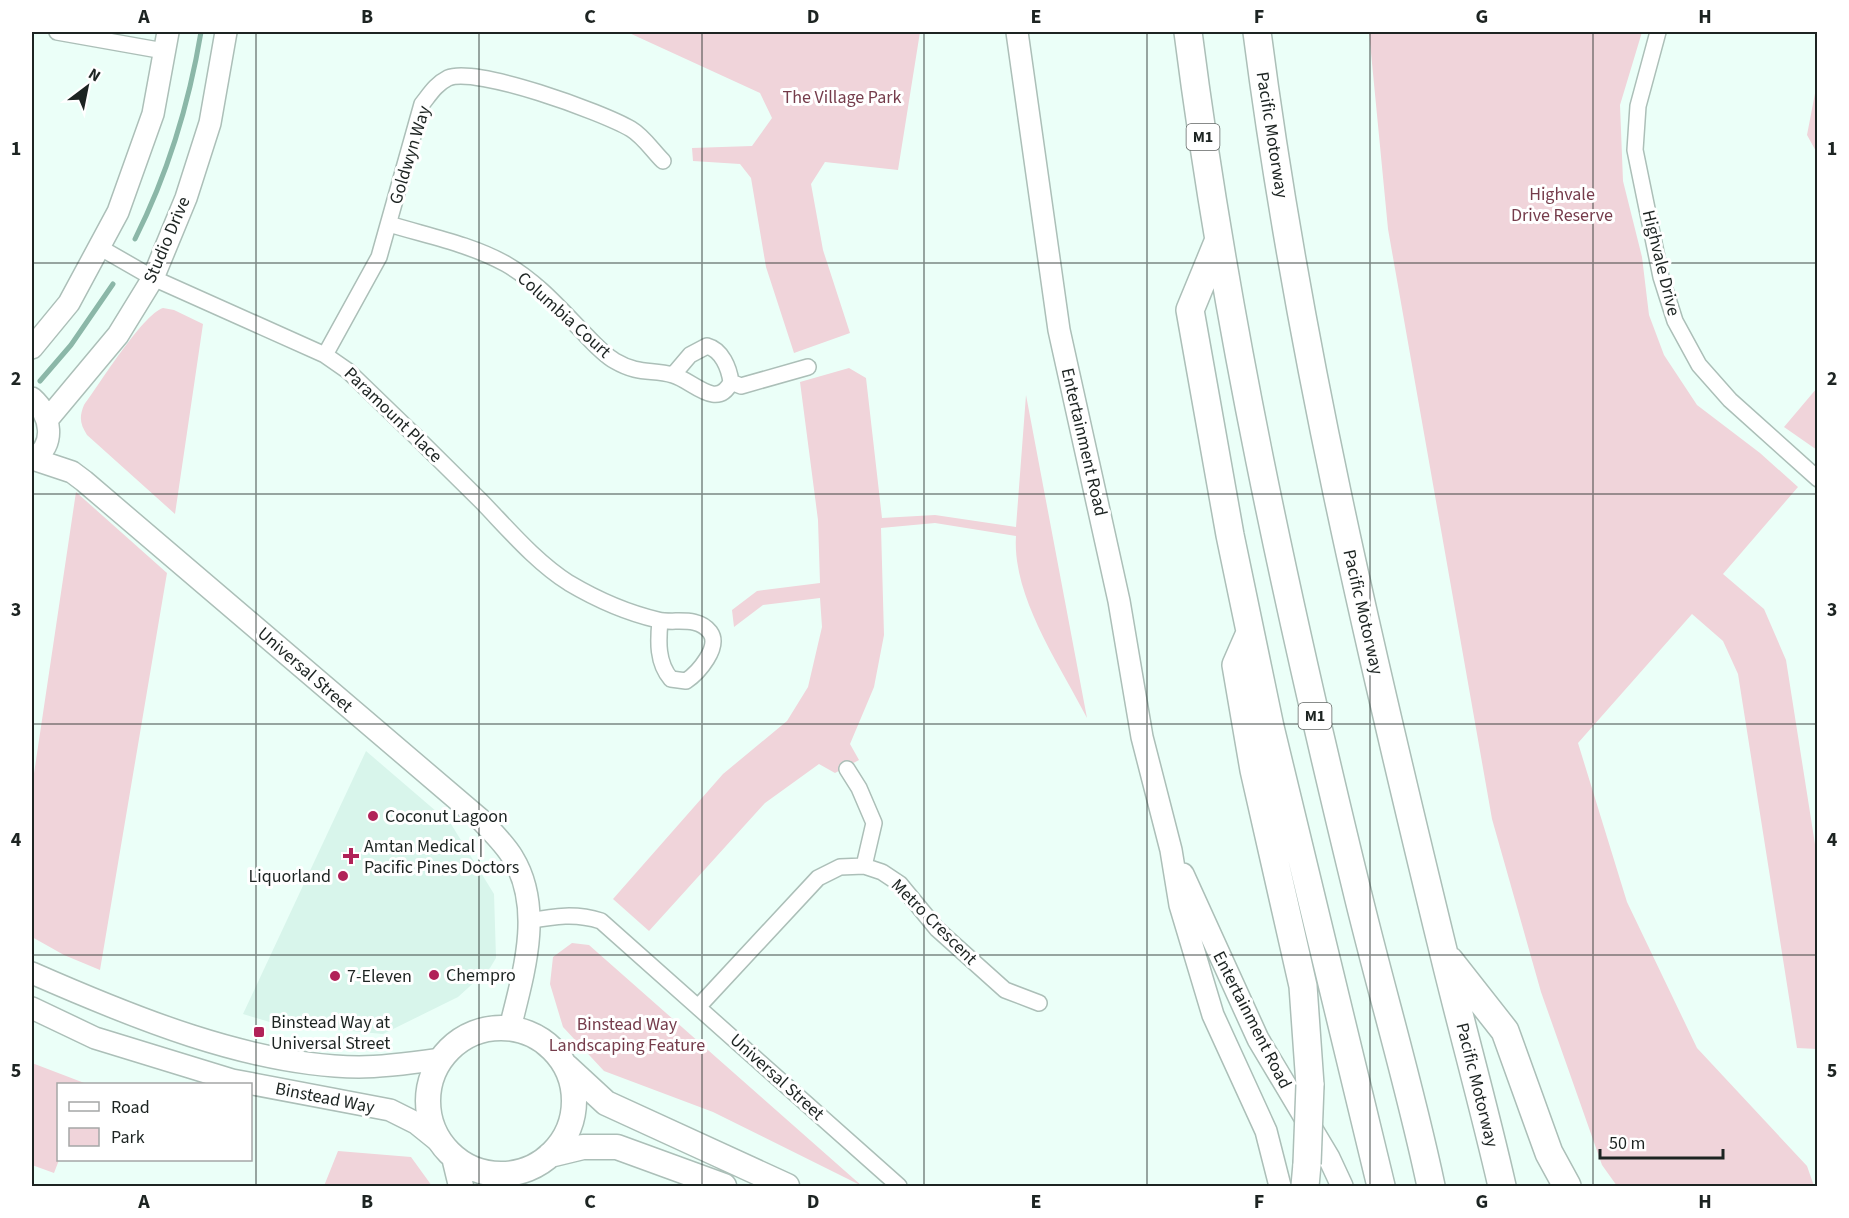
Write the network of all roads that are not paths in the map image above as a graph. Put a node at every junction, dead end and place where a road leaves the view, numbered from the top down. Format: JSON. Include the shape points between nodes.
{"nodes":[{"id":1,"x":57,"y":32,"type":"edge"},
{"id":2,"x":226,"y":32,"type":"edge"},
{"id":3,"x":1017,"y":32,"type":"edge"},
{"id":4,"x":1188,"y":32,"type":"edge"},
{"id":5,"x":1257,"y":32,"type":"edge"},
{"id":6,"x":1658,"y":32,"type":"edge"},
{"id":7,"x":166,"y":41,"type":"edge"},
{"id":8,"x":663,"y":161,"type":"dead end"},
{"id":9,"x":389,"y":224,"type":"junction"},
{"id":10,"x":1218,"y":242,"type":"junction"},
{"id":11,"x":99,"y":247,"type":"junction"},
{"id":12,"x":153,"y":278,"type":"junction"},
{"id":13,"x":32,"y":348,"type":"edge"},
{"id":14,"x":325,"y":355,"type":"junction"},
{"id":15,"x":808,"y":367,"type":"dead end"},
{"id":16,"x":673,"y":375,"type":"junction"},
{"id":17,"x":731,"y":382,"type":"junction"},
{"id":18,"x":32,"y":398,"type":"edge"},
{"id":19,"x":47,"y":420,"type":"junction"},
{"id":20,"x":32,"y":459,"type":"edge"},
{"id":21,"x":1818,"y":479,"type":"edge"},
{"id":22,"x":660,"y":621,"type":"junction"},
{"id":23,"x":1250,"y":633,"type":"junction"},
{"id":24,"x":847,"y":769,"type":"dead end"},
{"id":25,"x":1171,"y":849,"type":"junction"},
{"id":26,"x":864,"y":866,"type":"junction"},
{"id":27,"x":529,"y":921,"type":"junction"},
{"id":28,"x":1443,"y":952,"type":"junction"},
{"id":29,"x":32,"y":974,"type":"edge"},
{"id":30,"x":1039,"y":1003,"type":"dead end"},
{"id":31,"x":699,"y":1006,"type":"junction"},
{"id":32,"x":32,"y":1008,"type":"edge"},
{"id":33,"x":510,"y":1028,"type":"junction"},
{"id":34,"x":441,"y":1059,"type":"junction"},
{"id":35,"x":564,"y":1064,"type":"junction"},
{"id":36,"x":248,"y":1083,"type":"edge"},
{"id":37,"x":252,"y":1084,"type":"edge"},
{"id":38,"x":448,"y":1151,"type":"junction"},
{"id":39,"x":550,"y":1155,"type":"junction"},
{"id":40,"x":1306,"y":1175,"type":"edge"},
{"id":41,"x":522,"y":1178,"type":"edge"},
{"id":42,"x":461,"y":1186,"type":"edge"},
{"id":43,"x":724,"y":1186,"type":"edge"},
{"id":44,"x":787,"y":1186,"type":"edge"},
{"id":45,"x":899,"y":1186,"type":"edge"},
{"id":46,"x":1280,"y":1186,"type":"edge"},
{"id":47,"x":1342,"y":1186,"type":"edge"},
{"id":48,"x":1382,"y":1186,"type":"edge"},
{"id":49,"x":1431,"y":1186,"type":"edge"},
{"id":50,"x":1502,"y":1186,"type":"edge"},
{"id":51,"x":1567,"y":1186,"type":"edge"}],
"edges":[{"from":1,"to":7,"type":"street"},
{"from":2,"to":12,"type":"street","name":"Studio Drive","via":[[210,123],[186,198]]},
{"from":3,"to":25,"type":"street","name":"Entertainment Road","via":[[1059,330],[1119,601],[1143,738]]},
{"from":4,"to":10,"type":"highway","number":"M1"},
{"from":5,"to":28,"type":"highway","name":"Pacific Motorway","via":[[1294,273],[1328,454]]},
{"from":6,"to":21,"type":"street","name":"Highvale Drive","via":[[1638,106],[1635,150],[1661,277],[1675,321],[1699,365],[1730,400]]},
{"from":7,"to":11,"type":"street","via":[[153,114],[138,161]]},
{"from":8,"to":9,"type":"street","name":"Goldwyn Way","via":[[632,129],[558,98],[470,75],[449,78],[435,87],[422,104]]},
{"from":9,"to":14,"type":"street","name":"Goldwyn Way","via":[[379,257]]},
{"from":9,"to":16,"type":"street","name":"Columbia Court","via":[[477,250],[506,264],[534,283],[614,361],[635,370]]},
{"from":10,"to":23,"type":"highway","via":[[1190,310]]},
{"from":10,"to":49,"type":"highway","number":"M1","via":[[1289,603]]},
{"from":11,"to":12,"type":"street","name":"Paramount Place"},
{"from":11,"to":13,"type":"street","via":[[69,303]]},
{"from":12,"to":14,"type":"street","name":"Paramount Place"},
{"from":12,"to":19,"type":"street","name":"Studio Drive","via":[[118,335]]},
{"from":14,"to":22,"type":"street","name":"Paramount Place","via":[[348,370],[546,565],[598,599]]},
{"from":15,"to":17,"type":"street","name":"Columbia Court","via":[[741,386]]},
{"from":16,"to":17,"type":"street","name":"Columbia Court","via":[[707,394],[725,390]]},
{"from":16,"to":17,"type":"street","via":[[690,355],[707,346],[720,356]]},
{"from":18,"to":19,"type":"street"},
{"from":19,"to":20,"type":"street","via":[[50,431],[46,446]]},
{"from":20,"to":27,"type":"street","name":"Universal Street","via":[[72,472],[84,481],[480,819],[513,857],[523,881]]},
{"from":22,"to":22,"type":"street","name":"Paramount Place","via":[[675,619],[701,625],[713,639],[710,653],[686,681],[670,679],[663,670]]},
{"from":23,"to":40,"type":"highway","bridge":true,"via":[[1236,665],[1254,770],[1303,986],[1310,1085]]},
{"from":23,"to":48,"type":"highway"},
{"from":24,"to":26,"type":"street","via":[[874,823]]},
{"from":25,"to":46,"type":"street","name":"Entertainment Road","via":[[1180,905],[1201,980],[1235,1068],[1266,1131]]},
{"from":25,"to":47,"type":"street","name":"Entertainment Road","via":[[1258,1039]]},
{"from":26,"to":30,"type":"street","name":"Metro Crescent","via":[[900,884],[937,928],[1005,990]]},
{"from":26,"to":31,"type":"street","via":[[840,867],[818,878]]},
{"from":27,"to":31,"type":"street","name":"Universal Street","via":[[582,915],[601,921]]},
{"from":27,"to":33,"type":"street","name":"Universal Street","via":[[522,979]]},
{"from":28,"to":50,"type":"highway","name":"Pacific Motorway"},
{"from":28,"to":51,"type":"highway","via":[[1505,1031],[1550,1153]]},
{"from":29,"to":34,"type":"street","name":"Binstead Way","via":[[103,1005],[210,1042],[288,1059],[357,1067]]},
{"from":31,"to":45,"type":"street","name":"Universal Street"},
{"from":32,"to":36,"type":"street","name":"Binstead Way","via":[[95,1038]]},
{"from":33,"to":34,"type":"main road","via":[[471,1034],[454,1044]]},
{"from":33,"to":35,"type":"main road","via":[[541,1040]]},
{"from":34,"to":38,"type":"main road","via":[[431,1079],[428,1102],[431,1124]]},
{"from":35,"to":39,"type":"main road","via":[[572,1087],[573,1112],[566,1135]]},
{"from":35,"to":44,"type":"main road","via":[[606,1104]]},
{"from":37,"to":38,"type":"street","name":"Binstead Way","via":[[390,1110],[416,1123]]},
{"from":38,"to":41,"type":"main road","via":[[471,1167]]},
{"from":38,"to":42,"type":"main road"},
{"from":39,"to":41,"type":"main road"},
{"from":39,"to":43,"type":"main road","via":[[583,1147],[617,1147]]}]}
